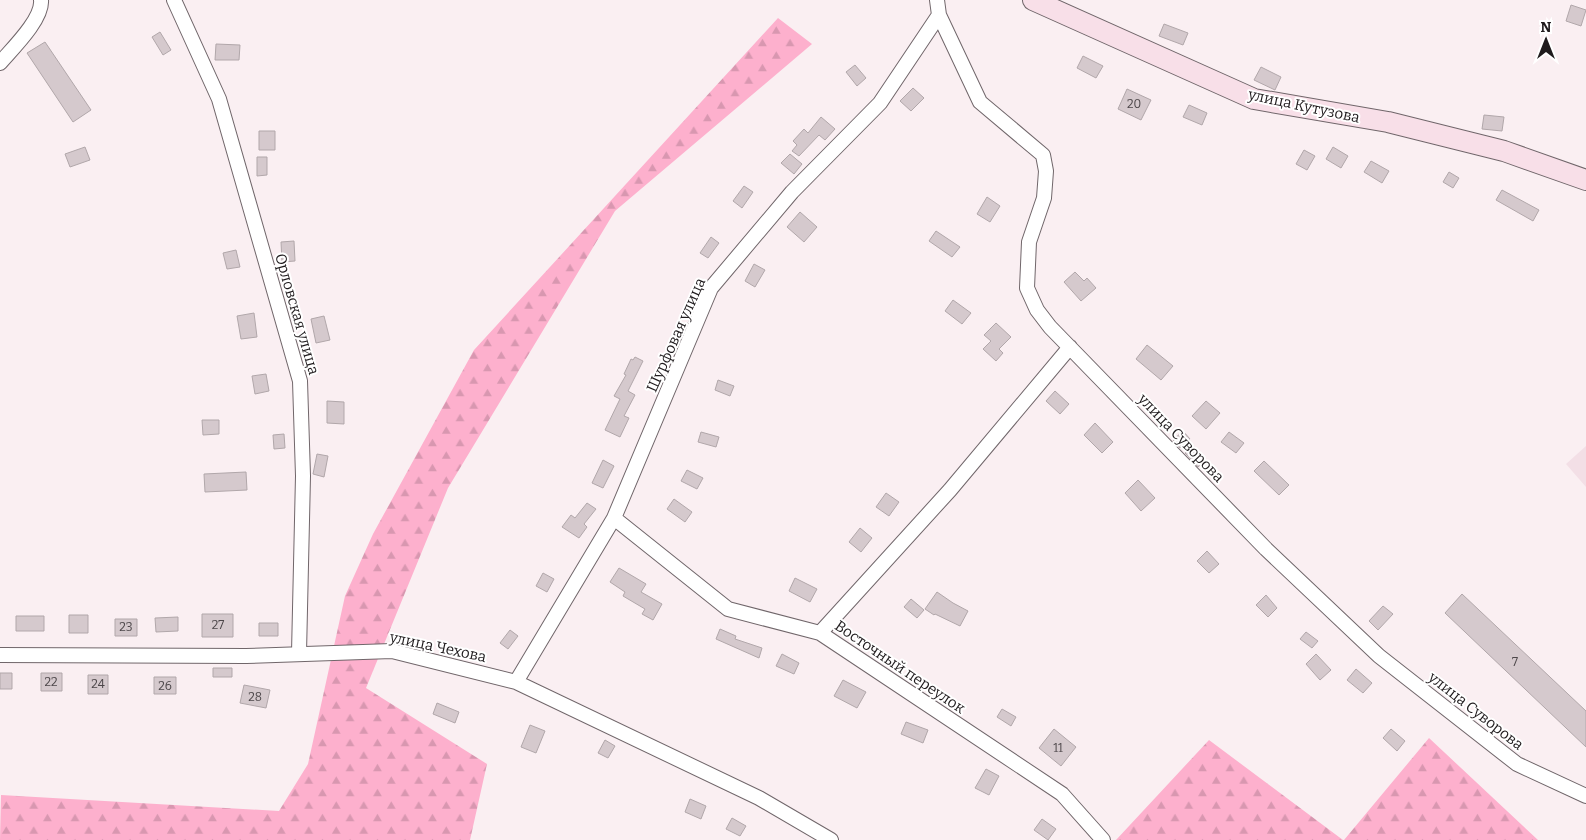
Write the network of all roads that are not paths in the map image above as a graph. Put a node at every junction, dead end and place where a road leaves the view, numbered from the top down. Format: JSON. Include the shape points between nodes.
{"nodes":[{"id":1,"x":41,"y":0,"type":"edge"},
{"id":2,"x":174,"y":0,"type":"edge"},
{"id":3,"x":937,"y":0,"type":"edge"},
{"id":4,"x":1033,"y":0,"type":"edge"},
{"id":5,"x":939,"y":15,"type":"junction"},
{"id":6,"x":0,"y":63,"type":"edge"},
{"id":7,"x":1586,"y":180,"type":"edge"},
{"id":8,"x":1070,"y":347,"type":"junction"},
{"id":9,"x":614,"y":518,"type":"junction"},
{"id":10,"x":820,"y":633,"type":"junction"},
{"id":11,"x":299,"y":653,"type":"junction"},
{"id":12,"x":0,"y":655,"type":"edge"},
{"id":13,"x":516,"y":682,"type":"junction"},
{"id":14,"x":1586,"y":796,"type":"edge"},
{"id":15,"x":831,"y":840,"type":"edge"},
{"id":16,"x":1102,"y":840,"type":"edge"}],
"edges":[{"from":1,"to":6,"type":"street","via":[[42,5],[34,21]]},
{"from":2,"to":11,"type":"street","name":"Орловская улица","via":[[219,99],[300,381],[303,476]]},
{"from":3,"to":5,"type":"street","name":"улица Суворова"},
{"from":4,"to":7,"type":"street","name":"улица Кутузова","via":[[1254,99],[1388,122],[1504,151]]},
{"from":5,"to":8,"type":"street","name":"улица Суворова","via":[[980,102],[1042,155],[1046,171],[1044,198],[1029,242],[1027,288],[1037,310]]},
{"from":5,"to":9,"type":"street","name":"Шурфовая улица","via":[[880,103],[792,192],[711,288]]},
{"from":8,"to":10,"type":"street","via":[[950,490]]},
{"from":8,"to":14,"type":"street","name":"улица Суворова","via":[[1266,549],[1379,656],[1517,764]]},
{"from":9,"to":10,"type":"street","name":"Восточный переулок","via":[[728,609]]},
{"from":9,"to":13,"type":"street","name":"Шурфовая улица"},
{"from":10,"to":16,"type":"street","name":"Восточный переулок","via":[[1062,794]]},
{"from":11,"to":12,"type":"street","name":"улица Чехова","via":[[246,656]]},
{"from":11,"to":13,"type":"street","name":"улица Чехова","via":[[392,651]]},
{"from":13,"to":15,"type":"street","name":"улица Чехова","via":[[758,798]]}]}
